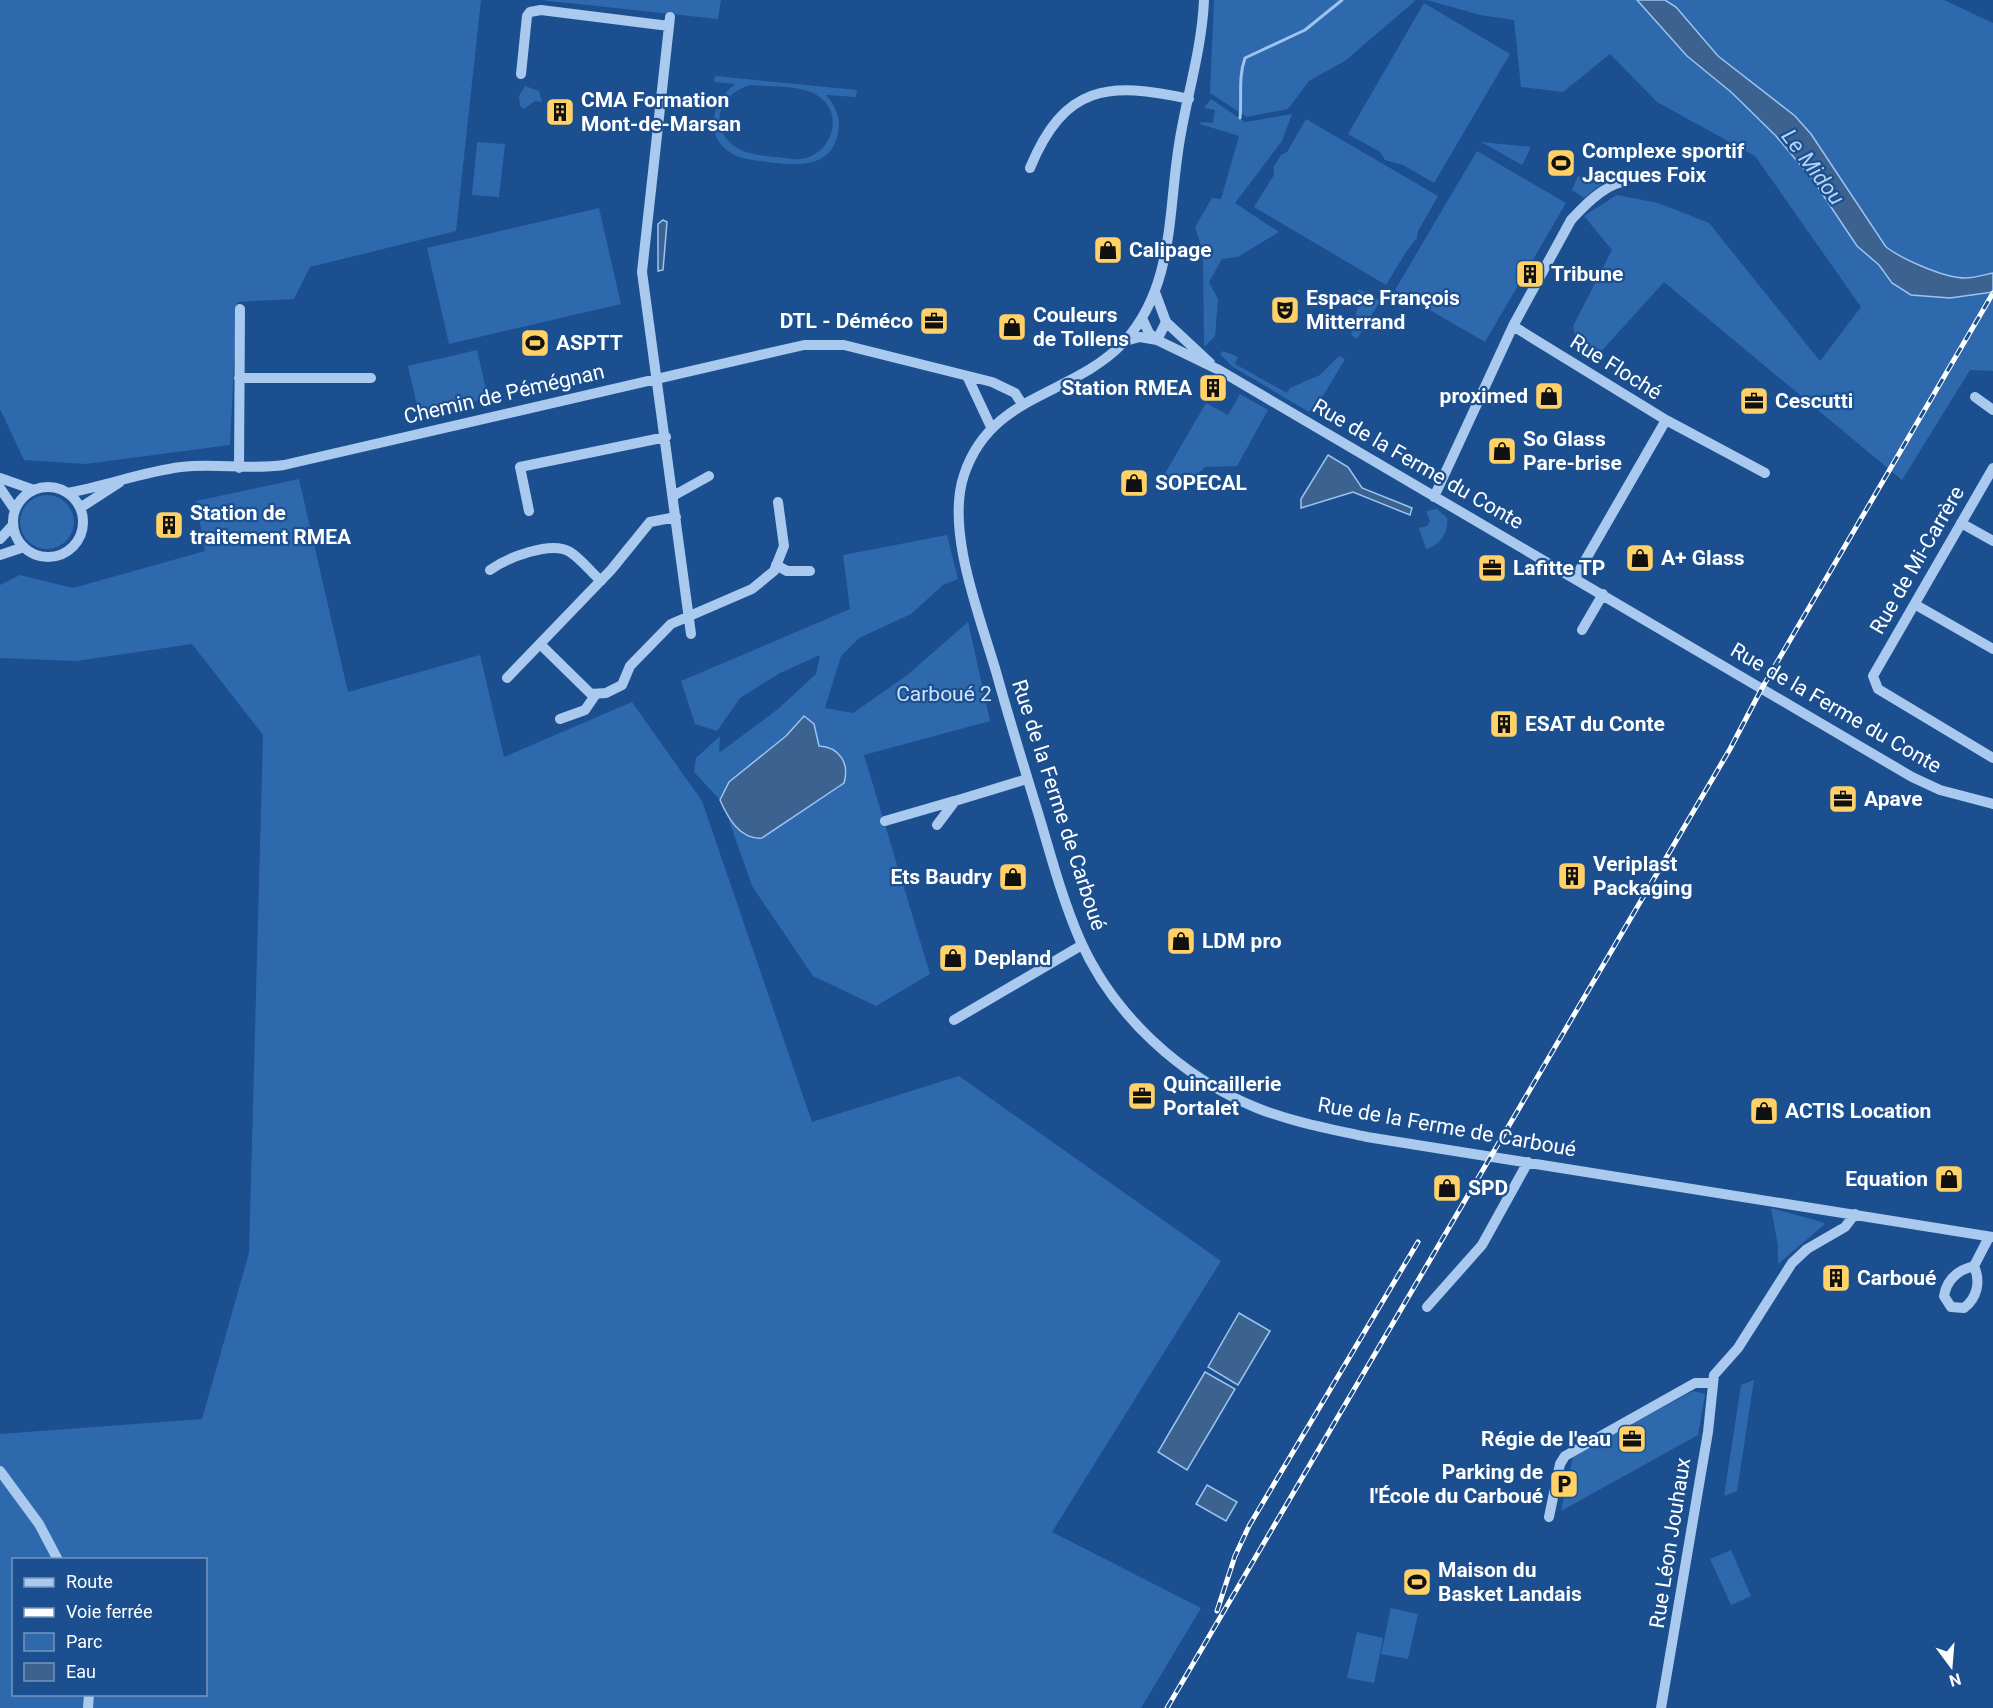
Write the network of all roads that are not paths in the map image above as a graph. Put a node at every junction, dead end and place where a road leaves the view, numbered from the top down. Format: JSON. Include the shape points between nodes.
{"nodes":[{"id":1,"x":1202,"y":0,"type":"edge"},
{"id":2,"x":521,"y":74,"type":"dead end"},
{"id":3,"x":1189,"y":99,"type":"junction"},
{"id":4,"x":1030,"y":168,"type":"dead end"},
{"id":5,"x":1622,"y":182,"type":"dead end"},
{"id":6,"x":1155,"y":292,"type":"junction"},
{"id":7,"x":240,"y":309,"type":"dead end"},
{"id":8,"x":1142,"y":318,"type":"junction"},
{"id":9,"x":1166,"y":322,"type":"junction"},
{"id":10,"x":1513,"y":326,"type":"junction"},
{"id":11,"x":1157,"y":340,"type":"junction"},
{"id":12,"x":1124,"y":341,"type":"junction"},
{"id":13,"x":1215,"y":368,"type":"junction"},
{"id":14,"x":239,"y":378,"type":"junction"},
{"id":15,"x":371,"y":378,"type":"dead end"},
{"id":16,"x":968,"y":378,"type":"junction"},
{"id":17,"x":655,"y":380,"type":"junction"},
{"id":18,"x":1975,"y":397,"type":"dead end"},
{"id":19,"x":1022,"y":404,"type":"junction"},
{"id":20,"x":1993,"y":410,"type":"edge"},
{"id":21,"x":1666,"y":420,"type":"junction"},
{"id":22,"x":991,"y":427,"type":"junction"},
{"id":23,"x":666,"y":437,"type":"junction"},
{"id":24,"x":239,"y":468,"type":"junction"},
{"id":25,"x":1993,"y":468,"type":"edge"},
{"id":26,"x":1765,"y":473,"type":"dead end"},
{"id":27,"x":710,"y":476,"type":"dead end"},
{"id":28,"x":0,"y":478,"type":"edge"},
{"id":29,"x":126,"y":478,"type":"junction"},
{"id":30,"x":0,"y":488,"type":"edge"},
{"id":31,"x":34,"y":490,"type":"junction"},
{"id":32,"x":67,"y":493,"type":"junction"},
{"id":33,"x":673,"y":496,"type":"junction"},
{"id":34,"x":1434,"y":497,"type":"junction"},
{"id":35,"x":778,"y":502,"type":"dead end"},
{"id":36,"x":80,"y":508,"type":"junction"},
{"id":37,"x":15,"y":510,"type":"junction"},
{"id":38,"x":529,"y":511,"type":"dead end"},
{"id":39,"x":676,"y":517,"type":"junction"},
{"id":40,"x":1961,"y":523,"type":"junction"},
{"id":41,"x":13,"y":525,"type":"junction"},
{"id":42,"x":0,"y":539,"type":"edge"},
{"id":43,"x":1993,"y":542,"type":"edge"},
{"id":44,"x":24,"y":547,"type":"junction"},
{"id":45,"x":0,"y":555,"type":"edge"},
{"id":46,"x":776,"y":565,"type":"junction"},
{"id":47,"x":490,"y":570,"type":"dead end"},
{"id":48,"x":810,"y":571,"type":"dead end"},
{"id":49,"x":1575,"y":578,"type":"junction"},
{"id":50,"x":601,"y":581,"type":"junction"},
{"id":51,"x":1603,"y":594,"type":"junction"},
{"id":52,"x":1916,"y":605,"type":"junction"},
{"id":53,"x":687,"y":616,"type":"junction"},
{"id":54,"x":1582,"y":630,"type":"dead end"},
{"id":55,"x":691,"y":634,"type":"dead end"},
{"id":56,"x":541,"y":645,"type":"junction"},
{"id":57,"x":1993,"y":649,"type":"edge"},
{"id":58,"x":507,"y":678,"type":"dead end"},
{"id":59,"x":596,"y":694,"type":"junction"},
{"id":60,"x":560,"y":719,"type":"dead end"},
{"id":61,"x":1993,"y":758,"type":"edge"},
{"id":62,"x":1027,"y":779,"type":"junction"},
{"id":63,"x":955,"y":801,"type":"junction"},
{"id":64,"x":1993,"y":804,"type":"edge"},
{"id":65,"x":885,"y":821,"type":"dead end"},
{"id":66,"x":937,"y":825,"type":"dead end"},
{"id":67,"x":1082,"y":945,"type":"junction"},
{"id":68,"x":954,"y":1020,"type":"dead end"},
{"id":69,"x":1527,"y":1162,"type":"junction"},
{"id":70,"x":1838,"y":1212,"type":"junction"},
{"id":71,"x":1855,"y":1214,"type":"junction"},
{"id":72,"x":1830,"y":1235,"type":"junction"},
{"id":73,"x":1991,"y":1237,"type":"edge"},
{"id":74,"x":1974,"y":1266,"type":"dead end"},
{"id":75,"x":1427,"y":1307,"type":"dead end"},
{"id":76,"x":1718,"y":1369,"type":"junction"},
{"id":77,"x":1695,"y":1383,"type":"junction"},
{"id":78,"x":1713,"y":1383,"type":"junction"},
{"id":79,"x":0,"y":1471,"type":"edge"},
{"id":80,"x":1549,"y":1517,"type":"dead end"},
{"id":81,"x":57,"y":1558,"type":"edge"},
{"id":82,"x":1661,"y":1708,"type":"edge"}],
"edges":[{"from":1,"to":3,"type":"street","via":[[1200,48]]},
{"from":2,"to":17,"type":"street","via":[[530,12],[669,21],[642,272]]},
{"from":3,"to":4,"type":"street","via":[[1148,91],[1110,91],[1080,98],[1041,142]]},
{"from":3,"to":6,"type":"street","via":[[1180,135],[1166,257]]},
{"from":5,"to":10,"type":"street","via":[[1583,207],[1571,220]]},
{"from":6,"to":8,"type":"street"},
{"from":6,"to":9,"type":"street","name":"Rue de la Ferme du Conte"},
{"from":7,"to":14,"type":"street"},
{"from":8,"to":9,"type":"street"},
{"from":8,"to":11,"type":"street","name":"Rue de la Ferme du Conte"},
{"from":8,"to":12,"type":"street","name":"Rue de la Ferme de Carboué"},
{"from":9,"to":11,"type":"street"},
{"from":9,"to":13,"type":"street","name":"Rue de la Ferme du Conte"},
{"from":10,"to":21,"type":"street","name":"Rue Floché"},
{"from":10,"to":34,"type":"street"},
{"from":11,"to":12,"type":"street","name":"Rue de la Ferme du Conte","via":[[1140,337]]},
{"from":11,"to":13,"type":"street","name":"Rue de la Ferme du Conte"},
{"from":12,"to":19,"type":"street","name":"Rue de la Ferme de Carboué","via":[[1093,367]]},
{"from":13,"to":34,"type":"street","name":"Rue de la Ferme du Conte"},
{"from":14,"to":15,"type":"street"},
{"from":14,"to":24,"type":"street"},
{"from":16,"to":17,"type":"street","name":"Chemin de Pémégnan","via":[[844,345],[804,345]]},
{"from":16,"to":19,"type":"street","name":"Chemin de Pémégnan","via":[[1004,386]]},
{"from":16,"to":22,"type":"street"},
{"from":17,"to":23,"type":"street"},
{"from":17,"to":24,"type":"street","name":"Chemin de Pémégnan","via":[[284,465]]},
{"from":18,"to":20,"type":"street"},
{"from":19,"to":22,"type":"street","name":"Rue de la Ferme de Carboué"},
{"from":21,"to":26,"type":"street"},
{"from":21,"to":49,"type":"street","name":"Rue Floché"},
{"from":22,"to":62,"type":"street","name":"Rue de la Ferme de Carboué","via":[[976,445],[964,473],[959,493],[959,532]]},
{"from":23,"to":33,"type":"street"},
{"from":23,"to":38,"type":"street","via":[[519,462]]},
{"from":24,"to":29,"type":"street","name":"Chemin de Pémégnan","via":[[184,467]]},
{"from":25,"to":40,"type":"street","name":"Rue de Mi-Carrère"},
{"from":27,"to":33,"type":"street","via":[[692,493]]},
{"from":28,"to":31,"type":"street"},
{"from":29,"to":32,"type":"street","name":"Chemin de Pémégnan"},
{"from":29,"to":36,"type":"street","name":"Chemin de Pémégnan"},
{"from":30,"to":37,"type":"street"},
{"from":31,"to":32,"type":"street","via":[[57,488]]},
{"from":31,"to":37,"type":"street"},
{"from":32,"to":36,"type":"street"},
{"from":33,"to":39,"type":"street"},
{"from":34,"to":49,"type":"street","name":"Rue de la Ferme du Conte"},
{"from":35,"to":46,"type":"street","via":[[784,546]]},
{"from":36,"to":44,"type":"street","via":[[83,529],[73,547],[62,555],[48,557]]},
{"from":37,"to":41,"type":"street"},
{"from":39,"to":50,"type":"street","via":[[650,522]]},
{"from":39,"to":53,"type":"street"},
{"from":40,"to":43,"type":"street"},
{"from":40,"to":52,"type":"street","name":"Rue de Mi-Carrère"},
{"from":41,"to":42,"type":"street"},
{"from":41,"to":44,"type":"street"},
{"from":44,"to":45,"type":"street"},
{"from":46,"to":48,"type":"street","via":[[787,571]]},
{"from":46,"to":53,"type":"street","via":[[752,589]]},
{"from":47,"to":50,"type":"street","via":[[504,560],[553,546],[569,551]]},
{"from":49,"to":51,"type":"street","name":"Rue de la Ferme du Conte"},
{"from":50,"to":56,"type":"street"},
{"from":51,"to":54,"type":"street"},
{"from":51,"to":64,"type":"street","name":"Rue de la Ferme du Conte","via":[[1912,777],[1940,790]]},
{"from":52,"to":57,"type":"street"},
{"from":52,"to":61,"type":"street","name":"Rue de Mi-Carrère","via":[[1874,671],[1873,681],[1878,689]]},
{"from":53,"to":55,"type":"street"},
{"from":53,"to":59,"type":"street","via":[[671,624],[630,666],[622,685]]},
{"from":56,"to":58,"type":"street"},
{"from":56,"to":59,"type":"street","via":[[591,694]]},
{"from":59,"to":60,"type":"street","via":[[585,710]]},
{"from":62,"to":63,"type":"street"},
{"from":62,"to":67,"type":"street","name":"Rue de la Ferme de Carboué","via":[[1060,890]]},
{"from":63,"to":65,"type":"street"},
{"from":63,"to":66,"type":"street"},
{"from":67,"to":68,"type":"street"},
{"from":67,"to":69,"type":"street","name":"Rue de la Ferme de Carboué","via":[[1103,983],[1155,1042],[1173,1059],[1247,1103],[1367,1137]]},
{"from":69,"to":70,"type":"street","name":"Rue de la Ferme de Carboué"},
{"from":69,"to":75,"type":"street","via":[[1482,1245]]},
{"from":70,"to":71,"type":"street","name":"Rue de la Ferme de Carboué"},
{"from":70,"to":72,"type":"street"},
{"from":71,"to":72,"type":"street","via":[[1845,1227]]},
{"from":71,"to":73,"type":"street","name":"Rue de la Ferme de Carboué"},
{"from":72,"to":76,"type":"street","via":[[1792,1263],[1738,1348]]},
{"from":73,"to":74,"type":"street"},
{"from":76,"to":77,"type":"street"},
{"from":76,"to":78,"type":"street","name":"Rue Léon Jouhaux"},
{"from":77,"to":78,"type":"street"},
{"from":77,"to":80,"type":"street","via":[[1565,1456]]},
{"from":78,"to":82,"type":"street","name":"Rue Léon Jouhaux","via":[[1710,1421]]},
{"from":79,"to":81,"type":"street","via":[[39,1524]]}]}
